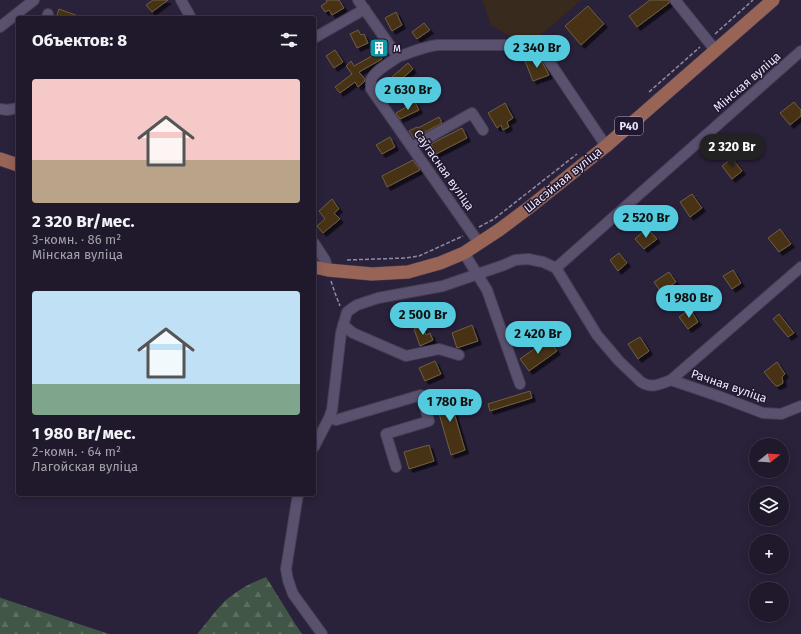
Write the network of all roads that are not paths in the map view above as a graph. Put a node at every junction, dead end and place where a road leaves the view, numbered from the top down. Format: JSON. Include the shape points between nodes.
{"nodes":[{"id":1,"x":34,"y":0,"type":"edge"},
{"id":2,"x":181,"y":0,"type":"edge"},
{"id":3,"x":358,"y":0,"type":"edge"},
{"id":4,"x":675,"y":0,"type":"edge"},
{"id":5,"x":773,"y":0,"type":"edge"},
{"id":6,"x":365,"y":9,"type":"junction"},
{"id":7,"x":190,"y":16,"type":"edge"},
{"id":8,"x":0,"y":27,"type":"edge"},
{"id":9,"x":316,"y":37,"type":"edge"},
{"id":10,"x":712,"y":46,"type":"junction"},
{"id":11,"x":801,"y":51,"type":"edge"},
{"id":12,"x":398,"y":57,"type":"junction"},
{"id":13,"x":16,"y":108,"type":"edge"},
{"id":14,"x":0,"y":110,"type":"edge"},
{"id":15,"x":483,"y":130,"type":"dead end"},
{"id":16,"x":606,"y":146,"type":"junction"},
{"id":17,"x":412,"y":147,"type":"junction"},
{"id":18,"x":0,"y":159,"type":"edge"},
{"id":19,"x":16,"y":164,"type":"edge"},
{"id":20,"x":479,"y":243,"type":"junction"},
{"id":21,"x":316,"y":249,"type":"edge"},
{"id":22,"x":464,"y":253,"type":"junction"},
{"id":23,"x":322,"y":266,"type":"edge"},
{"id":24,"x":801,"y":267,"type":"edge"},
{"id":25,"x":556,"y":268,"type":"junction"},
{"id":26,"x":477,"y":275,"type":"junction"},
{"id":27,"x":344,"y":322,"type":"junction"},
{"id":28,"x":459,"y":355,"type":"dead end"},
{"id":29,"x":671,"y":380,"type":"junction"},
{"id":30,"x":520,"y":384,"type":"dead end"},
{"id":31,"x":801,"y":406,"type":"edge"},
{"id":32,"x":329,"y":418,"type":"junction"},
{"id":33,"x":316,"y":443,"type":"edge"},
{"id":34,"x":396,"y":467,"type":"dead end"},
{"id":35,"x":298,"y":496,"type":"edge"},
{"id":36,"x":322,"y":634,"type":"edge"}],
"edges":[{"from":1,"to":8,"type":"street"},
{"from":2,"to":7,"type":"street"},
{"from":3,"to":6,"type":"street"},
{"from":4,"to":10,"type":"street"},
{"from":5,"to":10,"type":"main road","name":"Шасэйная вуліца","number":"Р40"},
{"from":6,"to":9,"type":"street"},
{"from":6,"to":12,"type":"street"},
{"from":10,"to":16,"type":"main road","name":"Шасэйная вуліца","number":"Р40"},
{"from":11,"to":25,"type":"street","name":"Мінская вуліца"},
{"from":12,"to":16,"type":"street","name":"Саўгасная вуліца","via":[[437,45],[531,46],[545,55]]},
{"from":12,"to":17,"type":"street","name":"Саўгасная вуліца","via":[[374,75],[371,79],[371,89]]},
{"from":13,"to":14,"type":"street"},
{"from":15,"to":17,"type":"street","via":[[472,112]]},
{"from":16,"to":20,"type":"main road","name":"Шасэйная вуліца","number":"Р40","via":[[531,206]]},
{"from":17,"to":20,"type":"street","name":"Саўгасная вуліца"},
{"from":18,"to":19,"type":"main road"},
{"from":20,"to":22,"type":"main road","name":"Шасэйная вуліца","number":"Р40"},
{"from":21,"to":23,"type":"street"},
{"from":22,"to":23,"type":"main road","name":"Шасэйная вуліца","number":"Р40","via":[[408,272],[372,274]]},
{"from":22,"to":26,"type":"street"},
{"from":24,"to":29,"type":"street"},
{"from":25,"to":26,"type":"street","via":[[528,259],[515,260]]},
{"from":25,"to":29,"type":"street","via":[[597,335],[629,371],[645,384],[654,386]]},
{"from":26,"to":27,"type":"street","via":[[443,286],[365,302],[347,312]]},
{"from":26,"to":30,"type":"street","via":[[487,290]]},
{"from":27,"to":28,"type":"street","via":[[354,333],[406,356],[438,349]]},
{"from":27,"to":32,"type":"street"},
{"from":29,"to":31,"type":"street","name":"Рачная вуліца","via":[[763,413],[781,414]]},
{"from":32,"to":33,"type":"street"},
{"from":32,"to":34,"type":"street","via":[[336,420],[421,395],[429,421],[386,434]]},
{"from":35,"to":36,"type":"street","via":[[286,569],[293,594]]}]}
